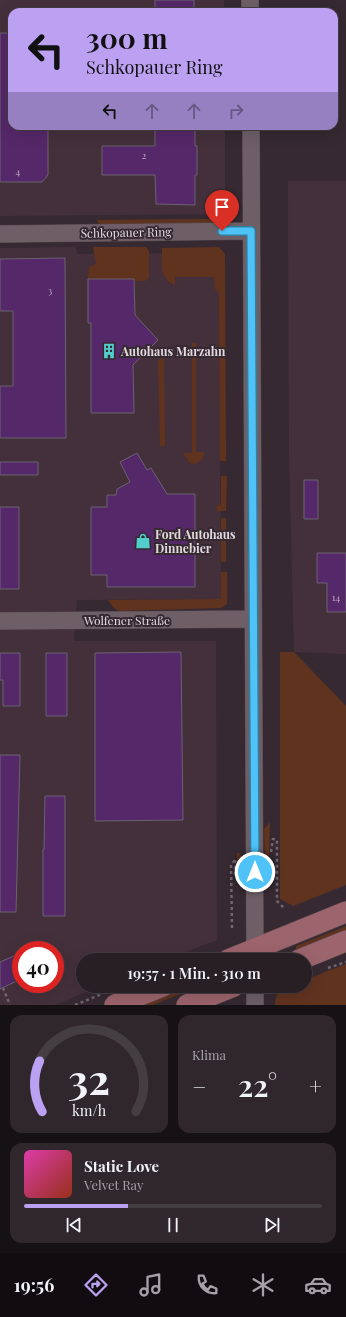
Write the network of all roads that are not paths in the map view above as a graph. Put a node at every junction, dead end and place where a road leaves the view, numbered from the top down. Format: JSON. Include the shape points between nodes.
{"nodes":[{"id":1,"x":251,"y":130,"type":"edge"},
{"id":2,"x":251,"y":231,"type":"junction"},
{"id":3,"x":0,"y":234,"type":"edge"},
{"id":4,"x":254,"y":619,"type":"junction"},
{"id":5,"x":0,"y":621,"type":"edge"},
{"id":6,"x":346,"y":912,"type":"edge"},
{"id":7,"x":346,"y":941,"type":"edge"},
{"id":8,"x":255,"y":953,"type":"edge"},
{"id":9,"x":257,"y":953,"type":"edge"},
{"id":10,"x":312,"y":955,"type":"edge"},
{"id":11,"x":134,"y":993,"type":"edge"},
{"id":12,"x":217,"y":993,"type":"edge"},
{"id":13,"x":255,"y":993,"type":"edge"},
{"id":14,"x":110,"y":999,"type":"edge"},
{"id":15,"x":187,"y":1005,"type":"edge"},
{"id":16,"x":255,"y":1005,"type":"edge"}],
"edges":[{"from":1,"to":2,"type":"street"},
{"from":2,"to":3,"type":"street","name":"Schkopauer Ring"},
{"from":2,"to":4,"type":"street"},
{"from":4,"to":5,"type":"street","name":"Wolfener Straße"},
{"from":4,"to":8,"type":"street"},
{"from":6,"to":9,"type":"main road"},
{"from":7,"to":10,"type":"main road"},
{"from":11,"to":14,"type":"main road"},
{"from":12,"to":15,"type":"main road"},
{"from":13,"to":16,"type":"street"}]}
